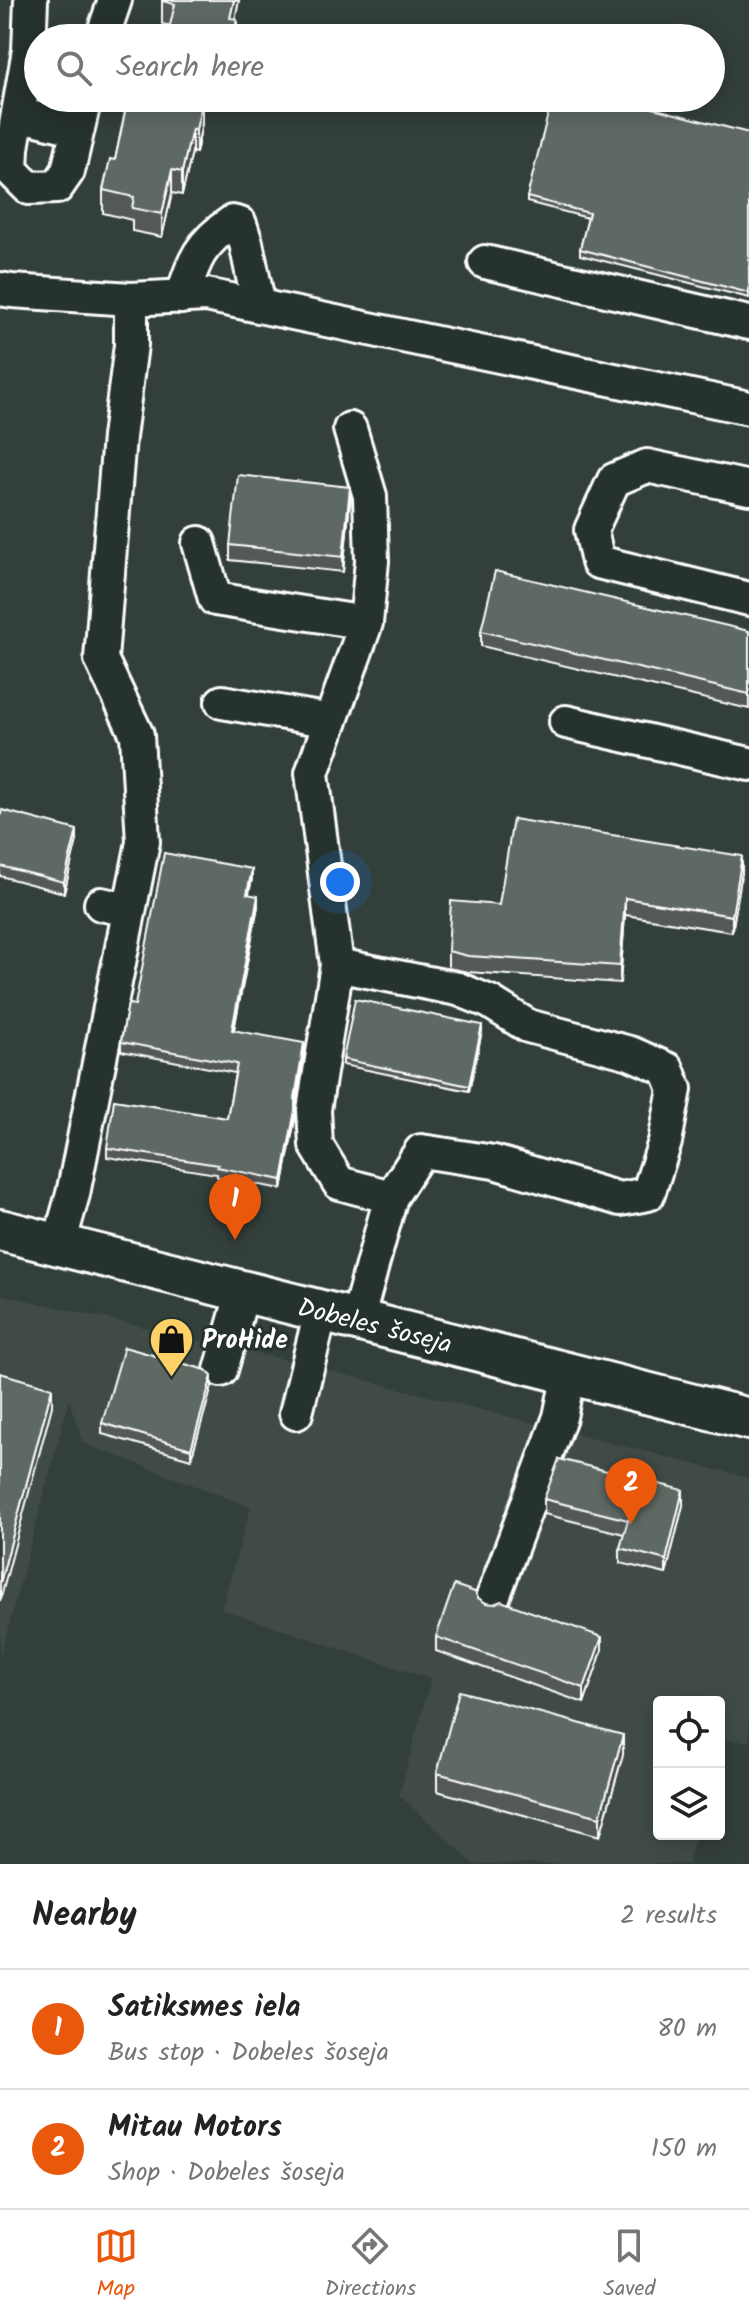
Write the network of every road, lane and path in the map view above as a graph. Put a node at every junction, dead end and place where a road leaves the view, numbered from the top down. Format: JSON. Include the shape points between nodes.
{"nodes":[{"id":1,"x":31,"y":0,"type":"edge"},
{"id":2,"x":115,"y":0,"type":"edge"},
{"id":3,"x":30,"y":24,"type":"edge"},
{"id":4,"x":107,"y":24,"type":"edge"},
{"id":5,"x":24,"y":79,"type":"edge"},
{"id":6,"x":82,"y":112,"type":"edge"},
{"id":7,"x":18,"y":114,"type":"junction"},
{"id":8,"x":78,"y":129,"type":"junction"},
{"id":9,"x":485,"y":262,"type":"dead end"},
{"id":10,"x":0,"y":289,"type":"edge"},
{"id":11,"x":182,"y":297,"type":"junction"},
{"id":12,"x":131,"y":299,"type":"junction"},
{"id":13,"x":259,"y":306,"type":"junction"},
{"id":14,"x":749,"y":323,"type":"edge"},
{"id":15,"x":749,"y":408,"type":"edge"},
{"id":16,"x":350,"y":429,"type":"dead end"},
{"id":17,"x":749,"y":488,"type":"edge"},
{"id":18,"x":199,"y":543,"type":"dead end"},
{"id":19,"x":749,"y":599,"type":"edge"},
{"id":20,"x":366,"y":623,"type":"junction"},
{"id":21,"x":222,"y":702,"type":"dead end"},
{"id":22,"x":331,"y":721,"type":"junction"},
{"id":23,"x":566,"y":722,"type":"dead end"},
{"id":24,"x":749,"y":764,"type":"edge"},
{"id":25,"x":337,"y":965,"type":"junction"},
{"id":26,"x":391,"y":1197,"type":"junction"},
{"id":27,"x":0,"y":1230,"type":"edge"},
{"id":28,"x":59,"y":1244,"type":"junction"},
{"id":29,"x":243,"y":1291,"type":"junction"},
{"id":30,"x":339,"y":1316,"type":"junction"},
{"id":31,"x":221,"y":1370,"type":"dead end"},
{"id":32,"x":569,"y":1374,"type":"junction"},
{"id":33,"x":296,"y":1413,"type":"dead end"},
{"id":34,"x":749,"y":1419,"type":"edge"},
{"id":35,"x":492,"y":1600,"type":"edge"}],
"edges":[{"from":1,"to":3,"type":"street"},
{"from":2,"to":4,"type":"street"},
{"from":5,"to":7,"type":"street"},
{"from":6,"to":8,"type":"street"},
{"from":7,"to":8,"type":"street"},
{"from":7,"to":8,"type":"street","via":[[11,170],[29,188],[57,187],[68,171]]},
{"from":9,"to":14,"type":"street"},
{"from":10,"to":12,"type":"street"},
{"from":11,"to":12,"type":"street"},
{"from":11,"to":13,"type":"street","via":[[206,295]]},
{"from":11,"to":13,"type":"street","via":[[195,257],[232,222],[240,224]]},
{"from":12,"to":28,"type":"street","via":[[101,659],[137,735],[143,842],[115,907],[73,1194]]},
{"from":13,"to":15,"type":"street"},
{"from":16,"to":20,"type":"street","via":[[370,496],[372,561]]},
{"from":17,"to":19,"type":"street","via":[[647,466],[614,480],[591,530],[598,562]]},
{"from":18,"to":20,"type":"street","via":[[215,599]]},
{"from":20,"to":22,"type":"street"},
{"from":21,"to":22,"type":"street"},
{"from":22,"to":25,"type":"street","via":[[312,773]]},
{"from":23,"to":24,"type":"street"},
{"from":25,"to":26,"type":"street","via":[[314,1110],[316,1145],[339,1183]]},
{"from":25,"to":26,"type":"street","via":[[458,989],[528,1026],[630,1053],[667,1069],[675,1089],[648,1194],[620,1199],[494,1162],[421,1151]]},
{"from":26,"to":30,"type":"street"},
{"from":27,"to":28,"type":"main road","name":"Dobeles šoseja"},
{"from":28,"to":29,"type":"main road","name":"Dobeles šoseja"},
{"from":29,"to":30,"type":"main road","name":"Dobeles šoseja"},
{"from":29,"to":31,"type":"street"},
{"from":30,"to":32,"type":"main road","name":"Dobeles šoseja"},
{"from":30,"to":33,"type":"street"},
{"from":32,"to":34,"type":"main road","name":"Dobeles šoseja"},
{"from":32,"to":35,"type":"street","via":[[560,1417]]}]}
